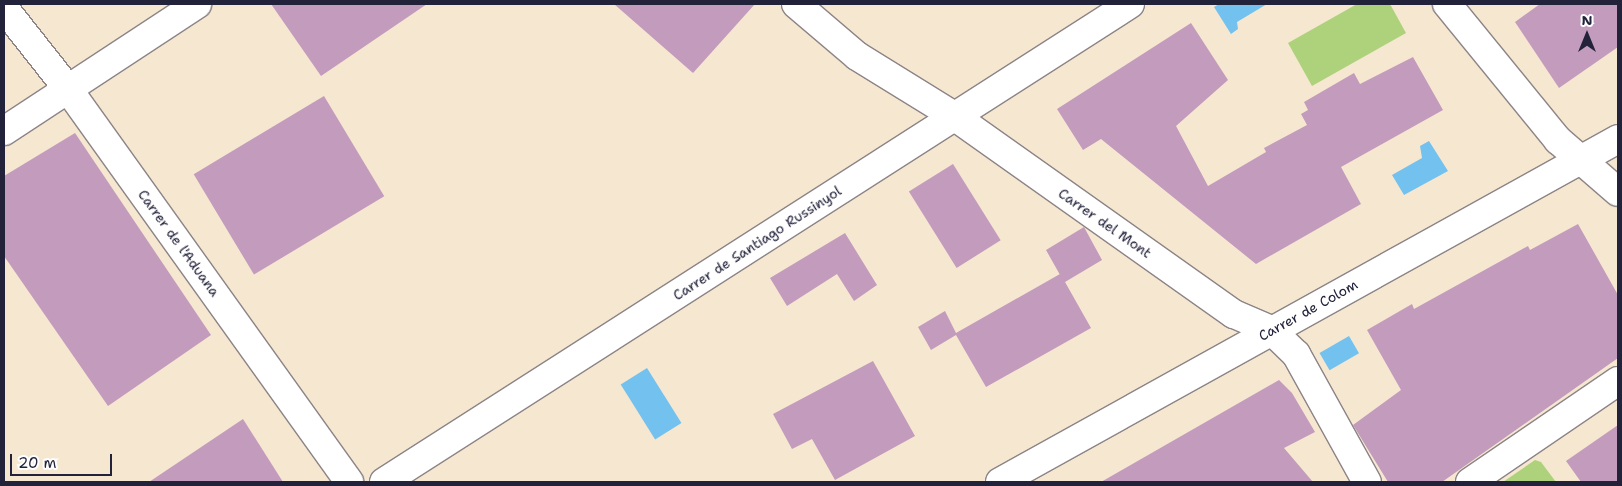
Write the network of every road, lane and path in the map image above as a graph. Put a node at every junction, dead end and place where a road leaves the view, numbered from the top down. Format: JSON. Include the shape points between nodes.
{"nodes":[{"id":1,"x":197,"y":4,"type":"edge"},
{"id":2,"x":796,"y":4,"type":"edge"},
{"id":3,"x":1130,"y":4,"type":"edge"},
{"id":4,"x":1447,"y":4,"type":"edge"},
{"id":5,"x":4,"y":8,"type":"edge"},
{"id":6,"x":68,"y":89,"type":"junction"},
{"id":7,"x":954,"y":116,"type":"junction"},
{"id":8,"x":4,"y":131,"type":"edge"},
{"id":9,"x":1618,"y":139,"type":"edge"},
{"id":10,"x":1580,"y":161,"type":"junction"},
{"id":11,"x":1618,"y":192,"type":"edge"},
{"id":12,"x":1271,"y":330,"type":"junction"},
{"id":13,"x":1618,"y":381,"type":"edge"},
{"id":14,"x":349,"y":482,"type":"edge"},
{"id":15,"x":384,"y":482,"type":"edge"},
{"id":16,"x":1000,"y":482,"type":"edge"},
{"id":17,"x":1367,"y":482,"type":"edge"},
{"id":18,"x":1470,"y":482,"type":"edge"}],
"edges":[{"from":1,"to":6,"type":"street"},
{"from":2,"to":7,"type":"street","name":"Carrer del Mont","via":[[857,56]]},
{"from":3,"to":7,"type":"street","name":"Carrer de Santiago Russinyol"},
{"from":4,"to":10,"type":"street"},
{"from":5,"to":6,"type":"street","name":"Carrer de l'Aduana"},
{"from":6,"to":8,"type":"street"},
{"from":6,"to":14,"type":"street","name":"Carrer de l'Aduana"},
{"from":7,"to":12,"type":"street","name":"Carrer del Mont","via":[[1234,314]]},
{"from":7,"to":15,"type":"street","name":"Carrer de Santiago Russinyol"},
{"from":9,"to":10,"type":"street","name":"Carrer de Colom"},
{"from":10,"to":11,"type":"street"},
{"from":10,"to":12,"type":"street","name":"Carrer de Colom"},
{"from":12,"to":16,"type":"street","name":"Carrer de Colom"},
{"from":12,"to":17,"type":"street","name":"Carrer del Mont","via":[[1296,354]]},
{"from":13,"to":18,"type":"street"}]}
